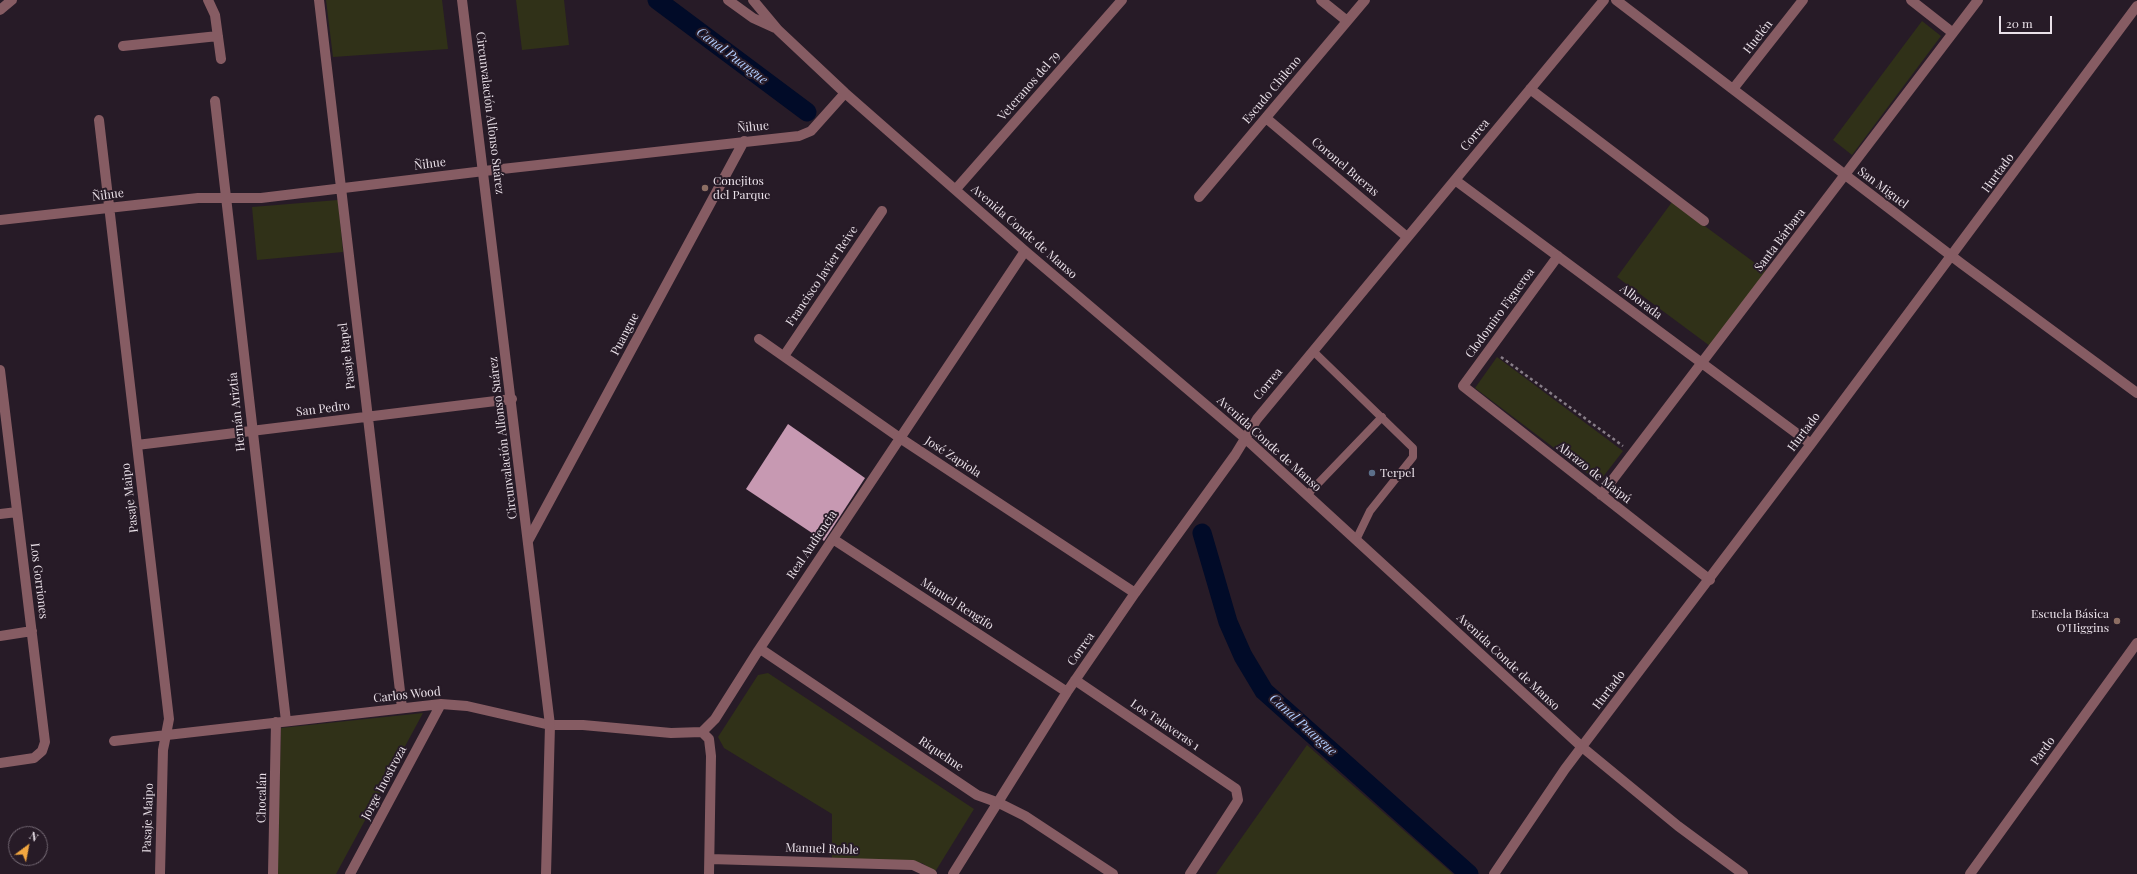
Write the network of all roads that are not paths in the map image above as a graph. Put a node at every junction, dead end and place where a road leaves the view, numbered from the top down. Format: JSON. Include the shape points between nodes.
{"nodes":[{"id":1,"x":12,"y":0,"type":"edge"},
{"id":2,"x":208,"y":0,"type":"edge"},
{"id":3,"x":319,"y":0,"type":"edge"},
{"id":4,"x":462,"y":0,"type":"edge"},
{"id":5,"x":728,"y":0,"type":"edge"},
{"id":6,"x":753,"y":0,"type":"edge"},
{"id":7,"x":1122,"y":0,"type":"edge"},
{"id":8,"x":1321,"y":0,"type":"edge"},
{"id":9,"x":1365,"y":0,"type":"edge"},
{"id":10,"x":1604,"y":0,"type":"edge"},
{"id":11,"x":1616,"y":0,"type":"edge"},
{"id":12,"x":1803,"y":0,"type":"edge"},
{"id":13,"x":1911,"y":0,"type":"edge"},
{"id":14,"x":1978,"y":0,"type":"edge"},
{"id":15,"x":2137,"y":6,"type":"edge"},
{"id":16,"x":0,"y":10,"type":"edge"},
{"id":17,"x":1347,"y":21,"type":"junction"},
{"id":18,"x":778,"y":30,"type":"junction"},
{"id":19,"x":1953,"y":33,"type":"junction"},
{"id":20,"x":218,"y":36,"type":"junction"},
{"id":21,"x":124,"y":46,"type":"dead end"},
{"id":22,"x":221,"y":59,"type":"dead end"},
{"id":23,"x":1530,"y":89,"type":"junction"},
{"id":24,"x":1733,"y":89,"type":"junction"},
{"id":25,"x":845,"y":93,"type":"junction"},
{"id":26,"x":215,"y":101,"type":"dead end"},
{"id":27,"x":1266,"y":118,"type":"junction"},
{"id":28,"x":99,"y":120,"type":"dead end"},
{"id":29,"x":744,"y":141,"type":"junction"},
{"id":30,"x":484,"y":170,"type":"junction"},
{"id":31,"x":1845,"y":175,"type":"junction"},
{"id":32,"x":1455,"y":180,"type":"junction"},
{"id":33,"x":341,"y":188,"type":"junction"},
{"id":34,"x":956,"y":189,"type":"junction"},
{"id":35,"x":1199,"y":197,"type":"dead end"},
{"id":36,"x":226,"y":198,"type":"junction"},
{"id":37,"x":109,"y":208,"type":"junction"},
{"id":38,"x":882,"y":211,"type":"dead end"},
{"id":39,"x":0,"y":220,"type":"edge"},
{"id":40,"x":1704,"y":221,"type":"dead end"},
{"id":41,"x":1408,"y":237,"type":"junction"},
{"id":42,"x":1025,"y":251,"type":"junction"},
{"id":43,"x":1558,"y":256,"type":"junction"},
{"id":44,"x":1952,"y":256,"type":"junction"},
{"id":45,"x":759,"y":338,"type":"dead end"},
{"id":46,"x":1313,"y":351,"type":"junction"},
{"id":47,"x":784,"y":356,"type":"junction"},
{"id":48,"x":1702,"y":363,"type":"junction"},
{"id":49,"x":0,"y":370,"type":"edge"},
{"id":50,"x":1463,"y":386,"type":"joint"},
{"id":51,"x":2137,"y":393,"type":"edge"},
{"id":52,"x":512,"y":399,"type":"junction"},
{"id":53,"x":368,"y":417,"type":"junction"},
{"id":54,"x":1382,"y":417,"type":"junction"},
{"id":55,"x":252,"y":431,"type":"junction"},
{"id":56,"x":900,"y":438,"type":"junction"},
{"id":57,"x":1246,"y":439,"type":"junction"},
{"id":58,"x":1811,"y":444,"type":"junction"},
{"id":59,"x":137,"y":445,"type":"junction"},
{"id":60,"x":1307,"y":495,"type":"junction"},
{"id":61,"x":1601,"y":495,"type":"junction"},
{"id":62,"x":17,"y":512,"type":"junction"},
{"id":63,"x":0,"y":514,"type":"edge"},
{"id":64,"x":832,"y":538,"type":"junction"},
{"id":65,"x":529,"y":539,"type":"junction"},
{"id":66,"x":1356,"y":540,"type":"junction"},
{"id":67,"x":1710,"y":580,"type":"junction"},
{"id":68,"x":1135,"y":593,"type":"junction"},
{"id":69,"x":32,"y":632,"type":"junction"},
{"id":70,"x":0,"y":636,"type":"edge"},
{"id":71,"x":2137,"y":643,"type":"edge"},
{"id":72,"x":758,"y":650,"type":"junction"},
{"id":73,"x":1075,"y":680,"type":"junction"},
{"id":74,"x":1067,"y":692,"type":"junction"},
{"id":75,"x":441,"y":704,"type":"junction"},
{"id":76,"x":402,"y":708,"type":"junction"},
{"id":77,"x":281,"y":722,"type":"junction"},
{"id":78,"x":550,"y":725,"type":"junction"},
{"id":79,"x":702,"y":732,"type":"junction"},
{"id":80,"x":166,"y":735,"type":"junction"},
{"id":81,"x":114,"y":741,"type":"dead end"},
{"id":82,"x":1582,"y":747,"type":"junction"},
{"id":83,"x":0,"y":763,"type":"edge"},
{"id":84,"x":999,"y":803,"type":"junction"},
{"id":85,"x":710,"y":859,"type":"junction"},
{"id":86,"x":160,"y":874,"type":"edge"},
{"id":87,"x":274,"y":874,"type":"edge"},
{"id":88,"x":350,"y":874,"type":"edge"},
{"id":89,"x":546,"y":874,"type":"edge"},
{"id":90,"x":709,"y":874,"type":"edge"},
{"id":91,"x":932,"y":874,"type":"edge"},
{"id":92,"x":953,"y":874,"type":"edge"},
{"id":93,"x":1113,"y":874,"type":"edge"},
{"id":94,"x":1190,"y":874,"type":"edge"},
{"id":95,"x":1494,"y":874,"type":"edge"},
{"id":96,"x":1743,"y":874,"type":"edge"},
{"id":97,"x":1970,"y":874,"type":"edge"}],
"edges":[{"from":1,"to":16,"type":"street"},
{"from":2,"to":20,"type":"street","via":[[216,15]]},
{"from":3,"to":33,"type":"street","name":"Pasaje Rapel"},
{"from":4,"to":30,"type":"street","name":"Circunvalación Alfonso Suárez"},
{"from":5,"to":18,"type":"street","name":"Avenida Conde de Manso","via":[[753,18]]},
{"from":6,"to":18,"type":"street","name":"Avenida Conde de Manso"},
{"from":7,"to":34,"type":"street","name":"Veteranos del 79"},
{"from":8,"to":17,"type":"street"},
{"from":9,"to":17,"type":"street","name":"Escudo Chileno"},
{"from":10,"to":23,"type":"street","name":"Correa"},
{"from":11,"to":24,"type":"street","name":"San Miguel"},
{"from":12,"to":24,"type":"street","name":"Huelén"},
{"from":13,"to":19,"type":"street"},
{"from":14,"to":19,"type":"street","name":"Santa Bárbara"},
{"from":15,"to":44,"type":"street","name":"Hurtado"},
{"from":17,"to":27,"type":"street","name":"Escudo Chileno"},
{"from":18,"to":25,"type":"street","name":"Avenida Conde de Manso"},
{"from":19,"to":31,"type":"street","name":"Santa Bárbara"},
{"from":20,"to":21,"type":"street"},
{"from":20,"to":22,"type":"street"},
{"from":23,"to":32,"type":"street","name":"Correa"},
{"from":23,"to":40,"type":"street"},
{"from":24,"to":31,"type":"street","name":"San Miguel"},
{"from":25,"to":29,"type":"street","name":"Ñihue","via":[[812,131],[799,136]]},
{"from":25,"to":34,"type":"street","name":"Avenida Conde de Manso"},
{"from":26,"to":36,"type":"street","name":"Hernán Ariztía"},
{"from":27,"to":35,"type":"street","name":"Escudo Chileno"},
{"from":27,"to":41,"type":"street","name":"Coronel Bueras"},
{"from":28,"to":37,"type":"street","name":"Pasaje Maipo"},
{"from":29,"to":30,"type":"street","name":"Ñihue"},
{"from":29,"to":65,"type":"street","name":"Puangue"},
{"from":30,"to":33,"type":"street","name":"Ñihue"},
{"from":30,"to":52,"type":"street","name":"Circunvalación Alfonso Suárez"},
{"from":31,"to":44,"type":"street","name":"San Miguel"},
{"from":31,"to":48,"type":"street","name":"Santa Bárbara"},
{"from":32,"to":41,"type":"street","name":"Correa"},
{"from":32,"to":43,"type":"street","name":"Alborada"},
{"from":33,"to":36,"type":"street","name":"Ñihue","via":[[261,198]]},
{"from":33,"to":53,"type":"street","name":"Pasaje Rapel"},
{"from":34,"to":42,"type":"street","name":"Avenida Conde de Manso"},
{"from":36,"to":37,"type":"street","name":"Ñihue","via":[[198,198]]},
{"from":36,"to":55,"type":"street","name":"Hernán Ariztía"},
{"from":37,"to":39,"type":"street","name":"Ñihue"},
{"from":37,"to":59,"type":"street","name":"Pasaje Maipo"},
{"from":38,"to":47,"type":"street","name":"Francisco Javier Reive"},
{"from":41,"to":46,"type":"street","name":"Correa"},
{"from":42,"to":56,"type":"street","name":"Real Audiencia"},
{"from":42,"to":57,"type":"street","name":"Avenida Conde de Manso"},
{"from":43,"to":48,"type":"street","name":"Alborada"},
{"from":43,"to":50,"type":"street","name":"Clodomiro Figueroa"},
{"from":44,"to":51,"type":"street","name":"San Miguel"},
{"from":44,"to":58,"type":"street","name":"Hurtado"},
{"from":45,"to":47,"type":"street","name":"José Zapiola"},
{"from":46,"to":54,"type":"lane"},
{"from":46,"to":57,"type":"street","name":"Correa","via":[[1256,419]]},
{"from":47,"to":56,"type":"street","name":"José Zapiola"},
{"from":48,"to":58,"type":"street","name":"Alborada"},
{"from":48,"to":61,"type":"street","name":"Santa Bárbara"},
{"from":49,"to":62,"type":"street","name":"Los Gorriones"},
{"from":50,"to":61,"type":"street","name":"Abrazo de Maipú"},
{"from":52,"to":53,"type":"street","name":"San Pedro"},
{"from":52,"to":65,"type":"street","name":"Circunvalación Alfonso Suárez"},
{"from":53,"to":55,"type":"street","name":"San Pedro"},
{"from":53,"to":76,"type":"street","name":"Pasaje Rapel"},
{"from":54,"to":60,"type":"lane"},
{"from":54,"to":66,"type":"lane","via":[[1411,443],[1413,457],[1370,511]]},
{"from":55,"to":59,"type":"street","name":"San Pedro"},
{"from":55,"to":77,"type":"street","name":"Hernán Ariztía"},
{"from":56,"to":64,"type":"street","name":"Real Audiencia"},
{"from":56,"to":68,"type":"street","name":"José Zapiola"},
{"from":57,"to":60,"type":"street","name":"Avenida Conde de Manso"},
{"from":57,"to":68,"type":"street","name":"Correa"},
{"from":58,"to":67,"type":"street","name":"Hurtado"},
{"from":59,"to":80,"type":"street","name":"Pasaje Maipo","via":[[168,719]]},
{"from":60,"to":66,"type":"street","name":"Avenida Conde de Manso"},
{"from":61,"to":67,"type":"street","name":"Abrazo de Maipú"},
{"from":62,"to":63,"type":"street"},
{"from":62,"to":69,"type":"street","name":"Los Gorriones"},
{"from":64,"to":72,"type":"street","name":"Real Audiencia"},
{"from":64,"to":74,"type":"street","name":"Manuel Rengifo"},
{"from":65,"to":78,"type":"street","name":"Circunvalación Alfonso Suárez"},
{"from":66,"to":82,"type":"street","name":"Avenida Conde de Manso"},
{"from":67,"to":82,"type":"street","name":"Hurtado"},
{"from":68,"to":73,"type":"street","name":"Correa"},
{"from":69,"to":70,"type":"street"},
{"from":69,"to":83,"type":"street","name":"Los Gorriones","via":[[44,746],[34,758]]},
{"from":71,"to":97,"type":"street","name":"Pardo"},
{"from":72,"to":79,"type":"street","name":"Real Audiencia","via":[[715,719]]},
{"from":72,"to":84,"type":"street","name":"Riquelme","via":[[762,650],[978,794]]},
{"from":73,"to":74,"type":"street","name":"Correa"},
{"from":73,"to":94,"type":"street","name":"Los Talaveras 1","via":[[1233,786],[1238,794],[1236,805]]},
{"from":74,"to":84,"type":"street","name":"Correa"},
{"from":75,"to":76,"type":"street","name":"Carlos Wood"},
{"from":75,"to":78,"type":"street","name":"Carlos Wood","via":[[468,706]]},
{"from":75,"to":88,"type":"street","name":"Jorge Inostroza"},
{"from":76,"to":77,"type":"street","name":"Carlos Wood"},
{"from":77,"to":80,"type":"street","name":"Carlos Wood"},
{"from":77,"to":87,"type":"street","name":"Chocalán"},
{"from":78,"to":79,"type":"street","name":"Carlos Wood","via":[[583,725],[671,733]]},
{"from":78,"to":89,"type":"street","name":"Circunvalación Alfonso Suárez"},
{"from":79,"to":85,"type":"street","via":[[709,739],[711,756]]},
{"from":80,"to":81,"type":"street","name":"Carlos Wood"},
{"from":80,"to":86,"type":"street","name":"Pasaje Maipo","via":[[163,750]]},
{"from":82,"to":95,"type":"street","name":"Hurtado"},
{"from":82,"to":96,"type":"street","name":"Avenida Conde de Manso","via":[[1678,826]]},
{"from":84,"to":92,"type":"street","name":"Correa"},
{"from":84,"to":93,"type":"street","name":"Riquelme","via":[[1025,816]]},
{"from":85,"to":90,"type":"street"},
{"from":85,"to":91,"type":"street","name":"Manuel Roble","via":[[913,865]]}]}
